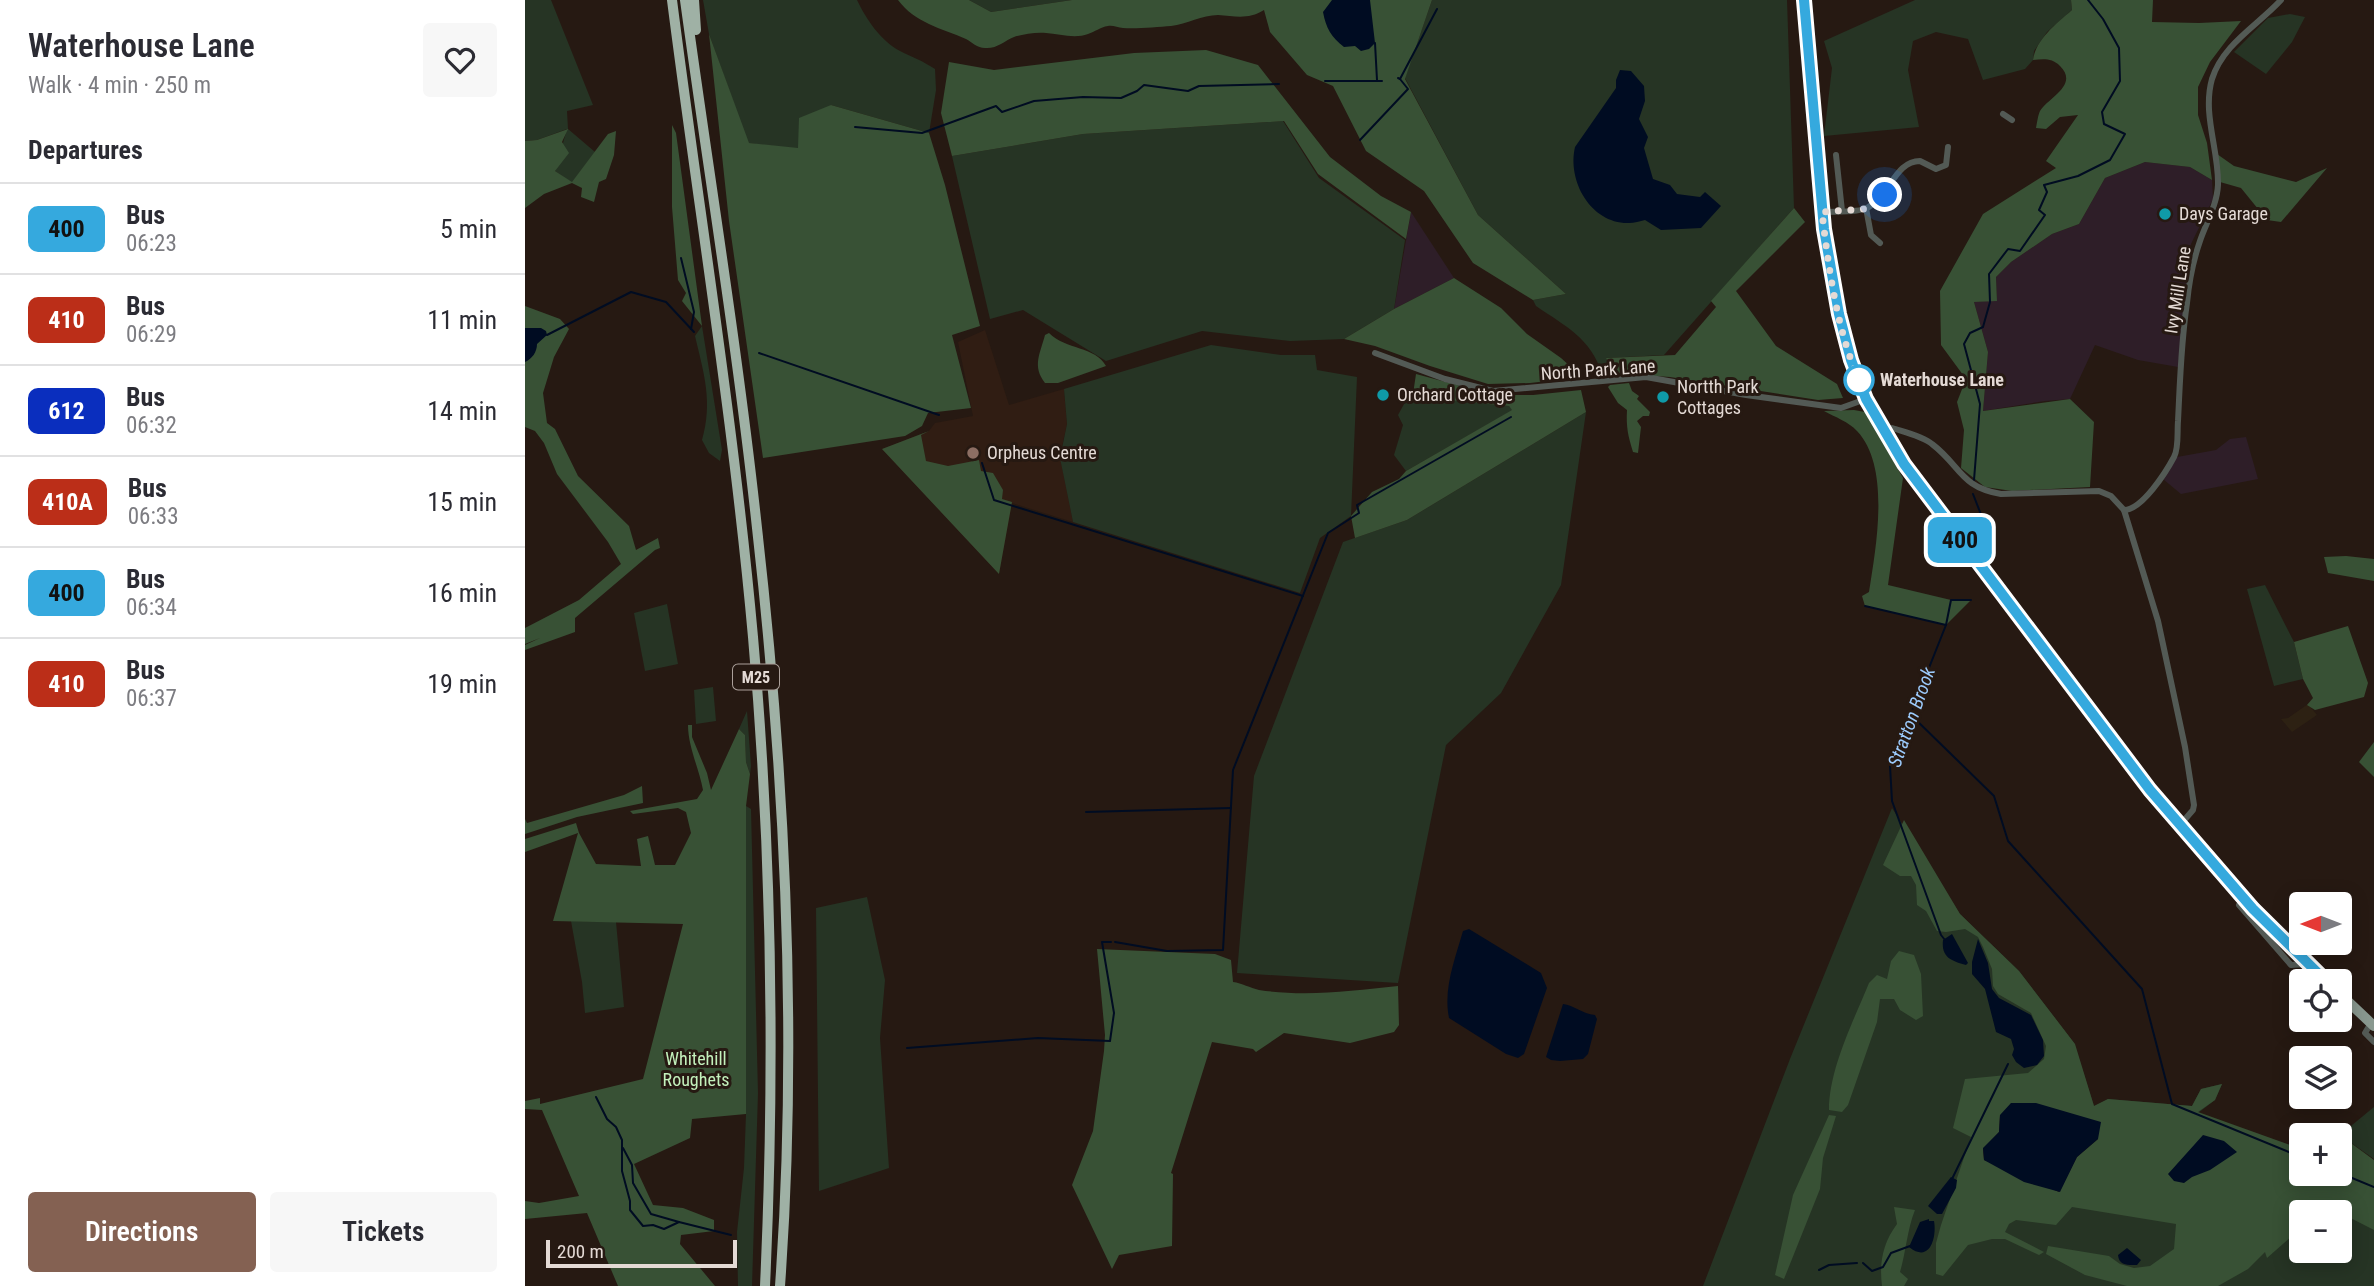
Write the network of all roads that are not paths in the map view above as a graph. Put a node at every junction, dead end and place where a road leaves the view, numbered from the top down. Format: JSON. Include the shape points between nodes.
{"nodes":[{"id":1,"x":666,"y":0,"type":"edge"},
{"id":2,"x":672,"y":0,"type":"edge"},
{"id":3,"x":685,"y":0,"type":"edge"},
{"id":4,"x":694,"y":0,"type":"edge"},
{"id":5,"x":1804,"y":0,"type":"edge"},
{"id":6,"x":2281,"y":0,"type":"edge"},
{"id":7,"x":681,"y":72,"type":"junction"},
{"id":8,"x":698,"y":96,"type":"junction"},
{"id":9,"x":2003,"y":114,"type":"dead end"},
{"id":10,"x":2012,"y":120,"type":"dead end"},
{"id":11,"x":1948,"y":147,"type":"dead end"},
{"id":12,"x":1836,"y":155,"type":"dead end"},
{"id":13,"x":1866,"y":208,"type":"junction"},
{"id":14,"x":1842,"y":211,"type":"junction"},
{"id":15,"x":1822,"y":212,"type":"junction"},
{"id":16,"x":1880,"y":243,"type":"dead end"},
{"id":17,"x":1375,"y":353,"type":"dead end"},
{"id":18,"x":1866,"y":399,"type":"junction"},
{"id":19,"x":1885,"y":432,"type":"junction"},
{"id":20,"x":2124,"y":510,"type":"junction"},
{"id":21,"x":2180,"y":825,"type":"junction"},
{"id":22,"x":2239,"y":905,"type":"dead end"},
{"id":23,"x":2258,"y":921,"type":"junction"},
{"id":24,"x":2313,"y":969,"type":"edge"},
{"id":25,"x":2352,"y":1005,"type":"edge"},
{"id":26,"x":2373,"y":1024,"type":"edge"},
{"id":27,"x":2374,"y":1042,"type":"edge"},
{"id":28,"x":765,"y":1286,"type":"edge"},
{"id":29,"x":780,"y":1286,"type":"edge"}],
"edges":[{"from":1,"to":7,"type":"highway","number":"M25"},
{"from":2,"to":7,"type":"highway","number":"M25"},
{"from":3,"to":8,"type":"highway","number":"M25"},
{"from":4,"to":8,"type":"highway","number":"M25"},
{"from":5,"to":15,"type":"main road"},
{"from":6,"to":20,"type":"street","name":"Ivy Mill Lane","via":[[2221,60],[2209,91],[2218,184],[2194,261],[2186,305],[2175,455],[2153,489],[2137,505]]},
{"from":7,"to":28,"type":"highway","number":"M25","via":[[737,485],[760,722],[771,1017]]},
{"from":8,"to":29,"type":"highway","number":"M25","via":[[751,477],[777,749],[787,1025]]},
{"from":9,"to":10,"type":"street"},
{"from":11,"to":13,"type":"street","via":[[1946,165],[1936,169],[1920,161],[1907,165],[1885,195]]},
{"from":12,"to":14,"type":"street"},
{"from":13,"to":14,"type":"street"},
{"from":13,"to":16,"type":"street","via":[[1871,235]]},
{"from":14,"to":15,"type":"street"},
{"from":15,"to":18,"type":"main road","via":[[1839,314]]},
{"from":17,"to":18,"type":"street","name":"North Park Lane","via":[[1493,391],[1646,377],[1841,408]]},
{"from":18,"to":19,"type":"main road"},
{"from":19,"to":20,"type":"street","via":[[1892,428],[1931,443],[1968,482],[1987,492],[2099,491]]},
{"from":19,"to":21,"type":"main road","via":[[1950,526]]},
{"from":20,"to":21,"type":"street","via":[[2158,621],[2185,747],[2194,805]]},
{"from":21,"to":23,"type":"main road"},
{"from":22,"to":23,"type":"street"},
{"from":23,"to":24,"type":"main road"},
{"from":25,"to":26,"type":"main road"},
{"from":26,"to":27,"type":"street","via":[[2365,1033]]}]}
